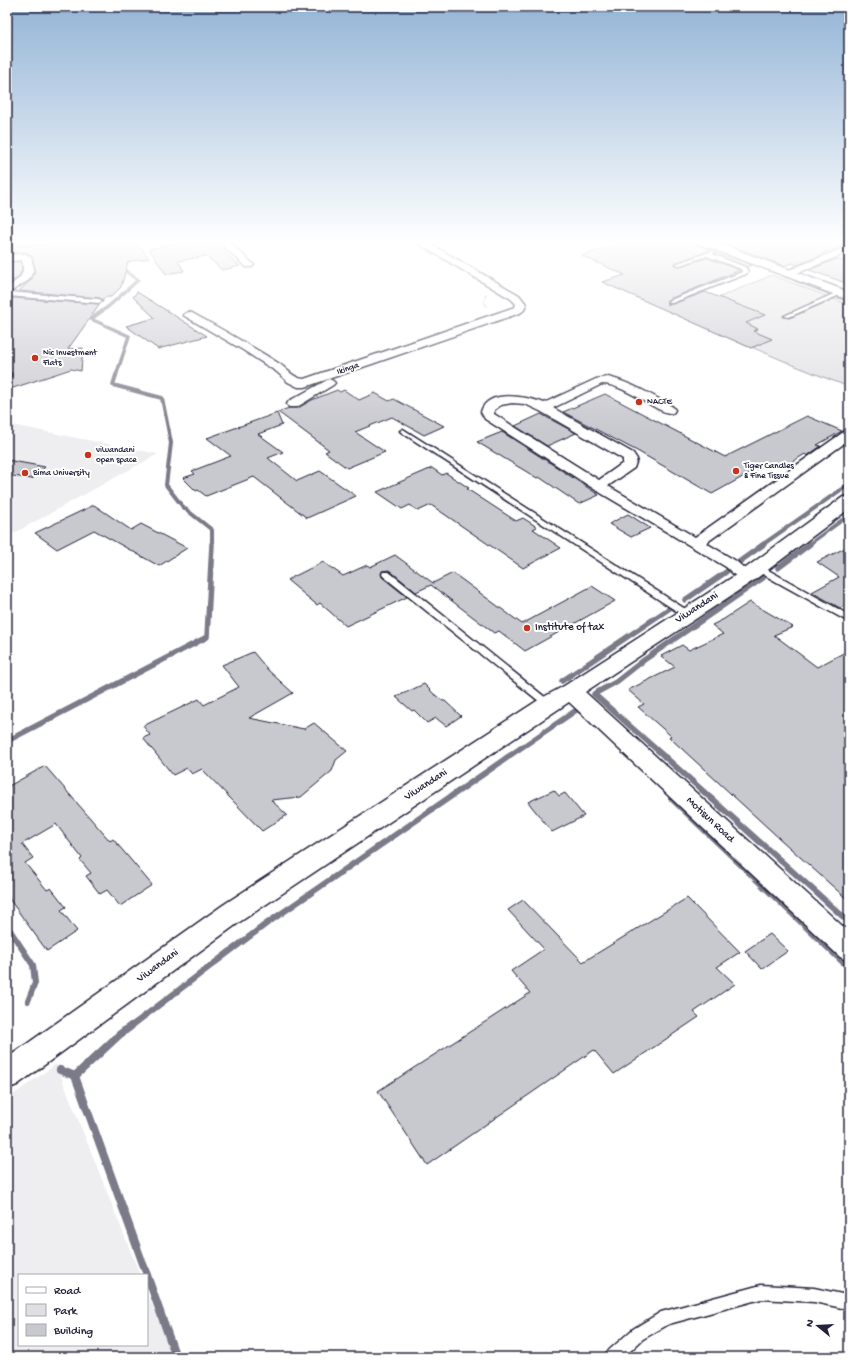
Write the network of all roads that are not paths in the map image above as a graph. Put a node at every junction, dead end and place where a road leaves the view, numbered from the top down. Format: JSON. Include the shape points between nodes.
{"nodes":[{"id":1,"x":521,"y":305,"type":"edge"},
{"id":2,"x":817,"y":305,"type":"edge"},
{"id":3,"x":188,"y":315,"type":"dead end"},
{"id":4,"x":787,"y":316,"type":"dead end"},
{"id":5,"x":346,"y":370,"type":"junction"},
{"id":6,"x":293,"y":404,"type":"dead end"},
{"id":7,"x":544,"y":408,"type":"junction"},
{"id":8,"x":669,"y":410,"type":"dead end"},
{"id":9,"x":403,"y":431,"type":"dead end"},
{"id":10,"x":849,"y":434,"type":"edge"},
{"id":11,"x":599,"y":486,"type":"junction"},
{"id":12,"x":848,"y":502,"type":"edge"},
{"id":13,"x":695,"y":544,"type":"junction"},
{"id":14,"x":752,"y":573,"type":"junction"},
{"id":15,"x":386,"y":574,"type":"dead end"},
{"id":16,"x":687,"y":614,"type":"junction"},
{"id":17,"x":849,"y":619,"type":"edge"},
{"id":18,"x":571,"y":691,"type":"junction"},
{"id":19,"x":548,"y":704,"type":"junction"},
{"id":20,"x":849,"y":949,"type":"edge"},
{"id":21,"x":7,"y":1075,"type":"edge"},
{"id":22,"x":849,"y":1299,"type":"edge"},
{"id":23,"x":612,"y":1357,"type":"edge"}],
"edges":[{"from":1,"to":5,"type":"street","name":"Ikinga","via":[[516,311]]},
{"from":2,"to":4,"type":"lane"},
{"from":3,"to":5,"type":"street","name":"Ikinga","via":[[247,348],[298,383],[311,382]]},
{"from":5,"to":6,"type":"street","via":[[337,380]]},
{"from":7,"to":8,"type":"street","via":[[600,381],[608,380]]},
{"from":7,"to":11,"type":"street","via":[[624,453],[630,459],[629,465]]},
{"from":7,"to":11,"type":"street","via":[[528,401],[512,399],[491,404],[487,412],[489,416]]},
{"from":9,"to":16,"type":"lane"},
{"from":10,"to":13,"type":"street"},
{"from":11,"to":13,"type":"street"},
{"from":12,"to":14,"type":"street","name":"Viwandani"},
{"from":13,"to":14,"type":"street"},
{"from":14,"to":16,"type":"street","name":"Viwandani"},
{"from":14,"to":17,"type":"lane"},
{"from":15,"to":19,"type":"lane"},
{"from":16,"to":18,"type":"street","name":"Viwandani"},
{"from":18,"to":19,"type":"street","name":"Viwandani"},
{"from":18,"to":20,"type":"street","name":"Motisun Road"},
{"from":19,"to":21,"type":"street","name":"Viwandani","via":[[232,913]]},
{"from":22,"to":23,"type":"lane","via":[[842,1301],[814,1295],[761,1292],[666,1317],[638,1334]]}]}
